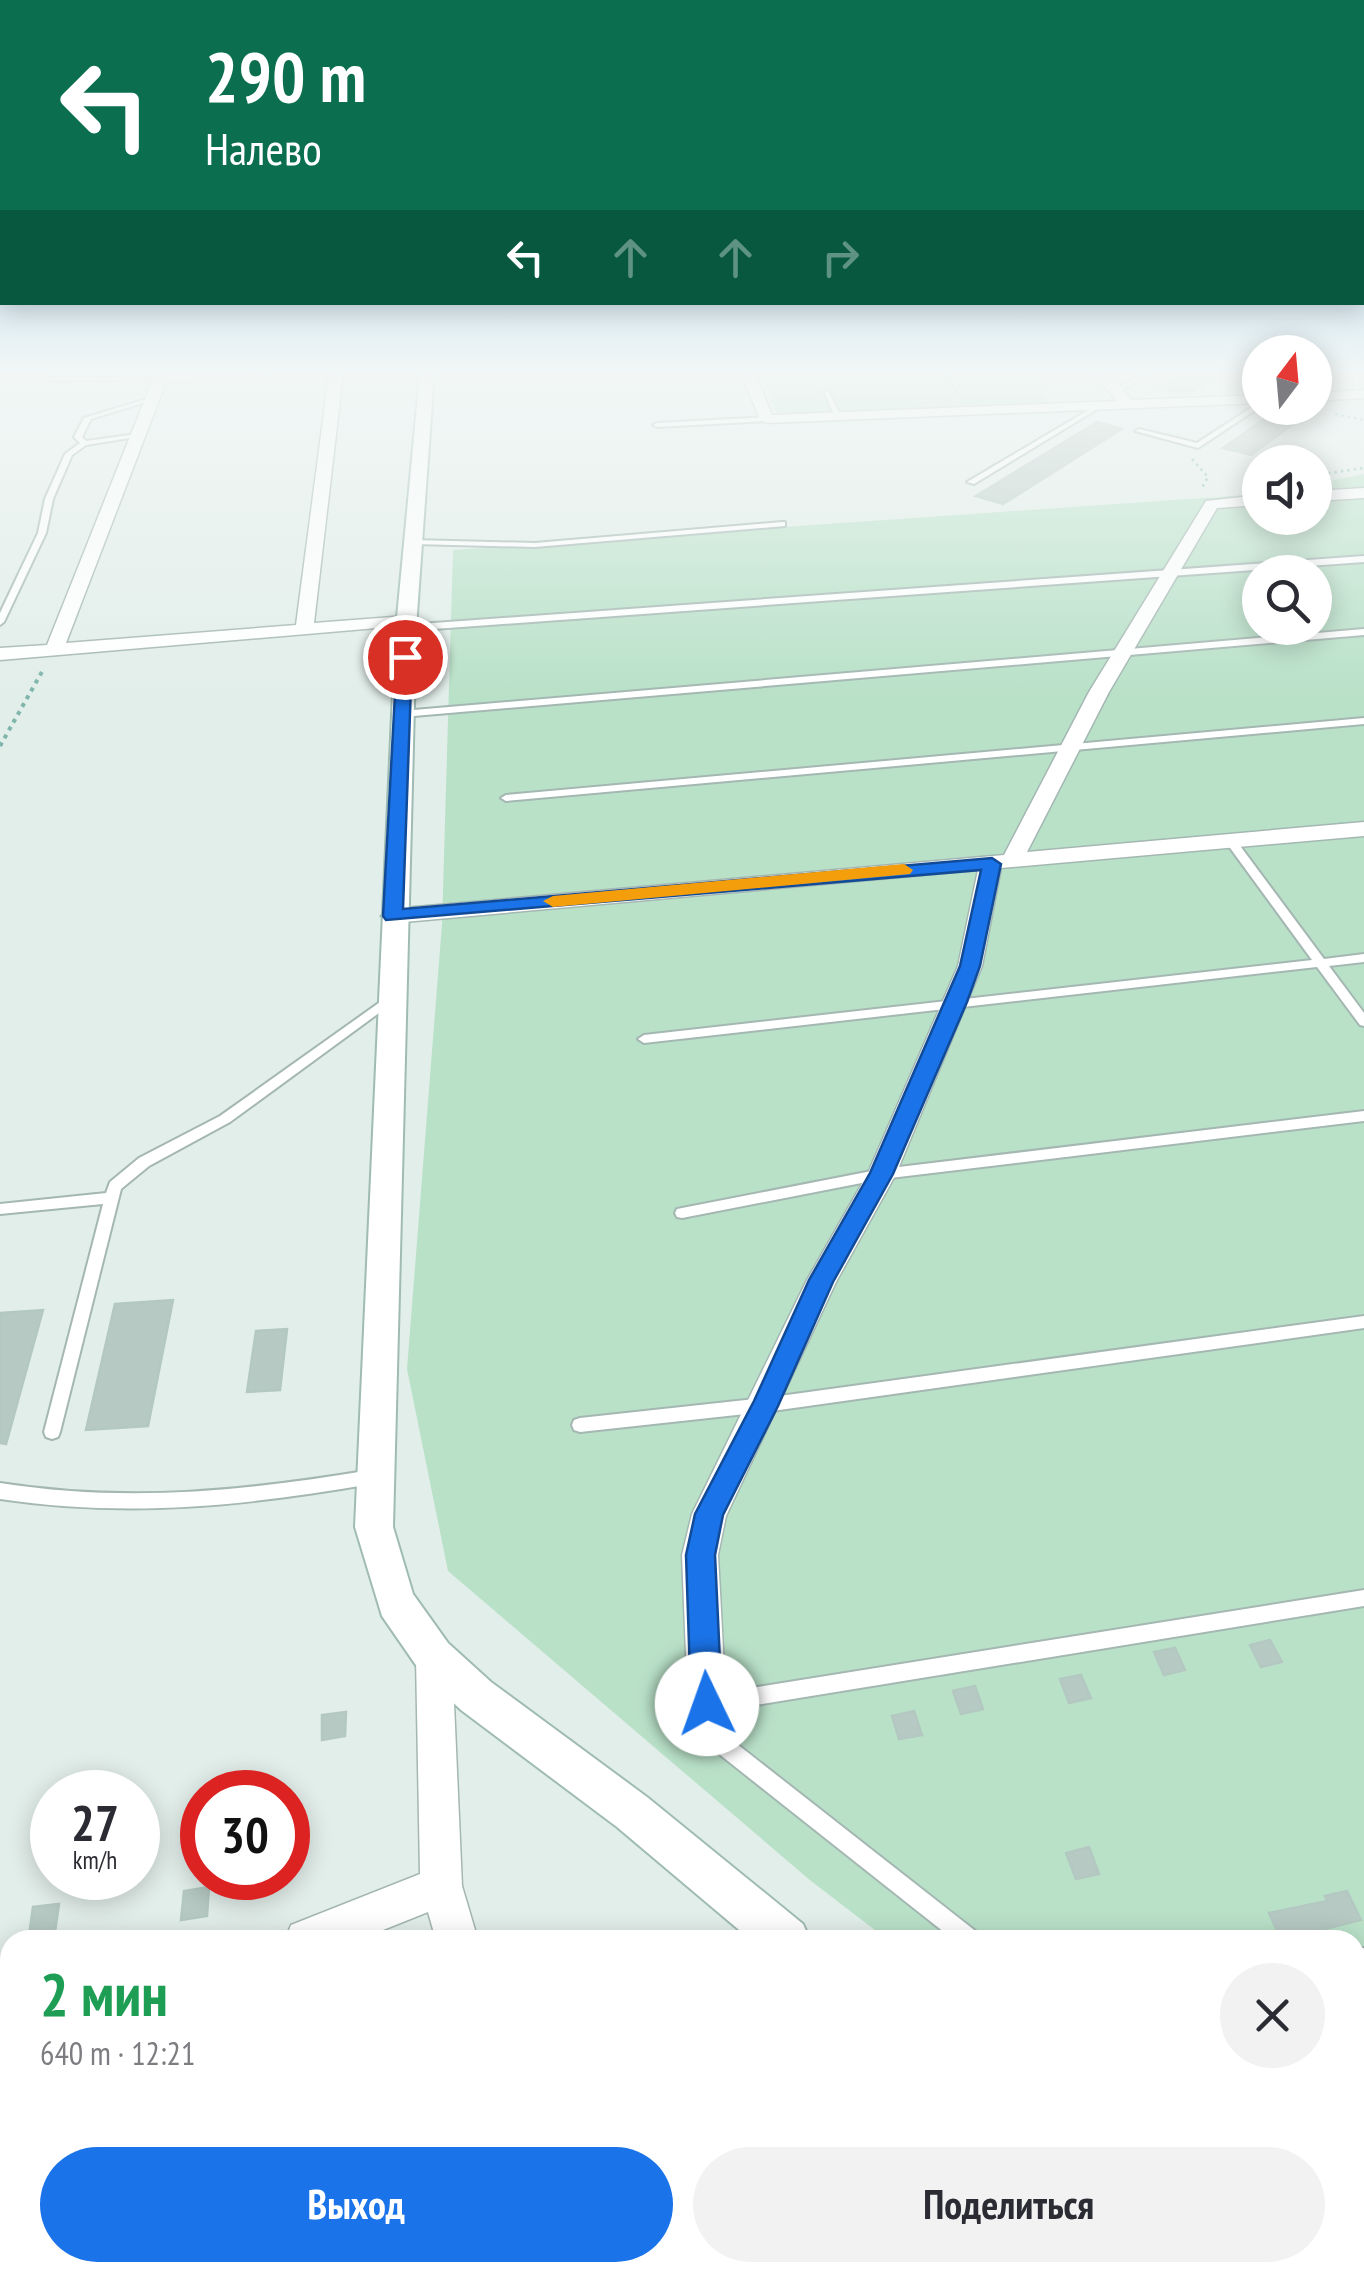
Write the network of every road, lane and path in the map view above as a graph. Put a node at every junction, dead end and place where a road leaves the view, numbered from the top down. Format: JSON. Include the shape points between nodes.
{"nodes":[{"id":1,"x":57,"y":480,"type":"edge"},
{"id":2,"x":121,"y":480,"type":"edge"},
{"id":3,"x":323,"y":480,"type":"edge"},
{"id":4,"x":419,"y":480,"type":"edge"},
{"id":5,"x":974,"y":480,"type":"edge"},
{"id":6,"x":1206,"y":480,"type":"edge"},
{"id":7,"x":971,"y":482,"type":"dead end"},
{"id":8,"x":1364,"y":492,"type":"edge"},
{"id":9,"x":1332,"y":495,"type":"edge"},
{"id":10,"x":1242,"y":502,"type":"edge"},
{"id":11,"x":1212,"y":504,"type":"junction"},
{"id":12,"x":782,"y":524,"type":"dead end"},
{"id":13,"x":414,"y":542,"type":"junction"},
{"id":14,"x":1364,"y":559,"type":"edge"},
{"id":15,"x":1172,"y":573,"type":"junction"},
{"id":16,"x":0,"y":622,"type":"edge"},
{"id":17,"x":406,"y":625,"type":"junction"},
{"id":18,"x":304,"y":630,"type":"junction"},
{"id":19,"x":1364,"y":632,"type":"edge"},
{"id":20,"x":54,"y":650,"type":"junction"},
{"id":21,"x":1126,"y":650,"type":"junction"},
{"id":22,"x":0,"y":654,"type":"edge"},
{"id":23,"x":402,"y":714,"type":"junction"},
{"id":24,"x":1364,"y":720,"type":"edge"},
{"id":25,"x":0,"y":746,"type":"edge"},
{"id":26,"x":1070,"y":748,"type":"junction"},
{"id":27,"x":506,"y":798,"type":"dead end"},
{"id":28,"x":1364,"y":829,"type":"edge"},
{"id":29,"x":1230,"y":842,"type":"junction"},
{"id":30,"x":1001,"y":863,"type":"junction"},
{"id":31,"x":393,"y":916,"type":"junction"},
{"id":32,"x":1364,"y":958,"type":"edge"},
{"id":33,"x":1320,"y":962,"type":"junction"},
{"id":34,"x":390,"y":999,"type":"junction"},
{"id":35,"x":956,"y":1002,"type":"junction"},
{"id":36,"x":1364,"y":1022,"type":"edge"},
{"id":37,"x":644,"y":1039,"type":"dead end"},
{"id":38,"x":1364,"y":1116,"type":"edge"},
{"id":39,"x":882,"y":1174,"type":"junction"},
{"id":40,"x":110,"y":1198,"type":"junction"},
{"id":41,"x":0,"y":1208,"type":"edge"},
{"id":42,"x":682,"y":1213,"type":"dead end"},
{"id":43,"x":1364,"y":1322,"type":"edge"},
{"id":44,"x":765,"y":1406,"type":"junction"},
{"id":45,"x":580,"y":1424,"type":"dead end"},
{"id":46,"x":52,"y":1432,"type":"dead end"},
{"id":47,"x":377,"y":1476,"type":"junction"},
{"id":48,"x":0,"y":1490,"type":"edge"},
{"id":49,"x":1364,"y":1598,"type":"edge"},
{"id":50,"x":434,"y":1657,"type":"junction"},
{"id":51,"x":707,"y":1704,"type":"junction"},
{"id":52,"x":442,"y":1886,"type":"junction"},
{"id":53,"x":331,"y":1930,"type":"edge"},
{"id":54,"x":454,"y":1930,"type":"edge"},
{"id":55,"x":775,"y":1930,"type":"edge"},
{"id":56,"x":958,"y":1930,"type":"edge"}],
"edges":[{"from":1,"to":16,"type":"lane","via":[[42,533]]},
{"from":2,"to":20,"type":"street"},
{"from":3,"to":18,"type":"street"},
{"from":4,"to":13,"type":"street"},
{"from":5,"to":7,"type":"lane"},
{"from":6,"to":11,"type":"path","via":[[1195,499]]},
{"from":8,"to":9,"type":"street"},
{"from":10,"to":11,"type":"street"},
{"from":11,"to":15,"type":"street"},
{"from":12,"to":13,"type":"lane","via":[[535,546]]},
{"from":13,"to":17,"type":"street"},
{"from":14,"to":15,"type":"lane"},
{"from":15,"to":17,"type":"lane"},
{"from":15,"to":21,"type":"street"},
{"from":17,"to":18,"type":"street"},
{"from":17,"to":23,"type":"street"},
{"from":18,"to":20,"type":"street"},
{"from":19,"to":21,"type":"lane"},
{"from":20,"to":22,"type":"street"},
{"from":20,"to":25,"type":"path"},
{"from":21,"to":23,"type":"lane"},
{"from":21,"to":26,"type":"street"},
{"from":23,"to":31,"type":"street"},
{"from":24,"to":26,"type":"lane"},
{"from":26,"to":27,"type":"lane"},
{"from":26,"to":30,"type":"street"},
{"from":28,"to":29,"type":"street"},
{"from":29,"to":30,"type":"street"},
{"from":29,"to":33,"type":"lane"},
{"from":30,"to":31,"type":"street"},
{"from":30,"to":35,"type":"street"},
{"from":31,"to":34,"type":"street"},
{"from":32,"to":33,"type":"lane"},
{"from":33,"to":35,"type":"lane"},
{"from":33,"to":36,"type":"lane"},
{"from":34,"to":40,"type":"lane","via":[[225,1119],[144,1162],[114,1186]]},
{"from":34,"to":47,"type":"street"},
{"from":35,"to":37,"type":"lane"},
{"from":35,"to":39,"type":"street"},
{"from":38,"to":39,"type":"lane"},
{"from":39,"to":42,"type":"lane"},
{"from":39,"to":44,"type":"street","via":[[822,1280]]},
{"from":40,"to":41,"type":"lane"},
{"from":40,"to":46,"type":"lane"},
{"from":43,"to":44,"type":"lane"},
{"from":44,"to":45,"type":"lane"},
{"from":44,"to":51,"type":"street","via":[[709,1514],[700,1555]]},
{"from":47,"to":48,"type":"lane","via":[[287,1492],[129,1501]]},
{"from":47,"to":50,"type":"street","via":[[374,1527],[396,1603]]},
{"from":49,"to":51,"type":"lane"},
{"from":50,"to":52,"type":"street"},
{"from":50,"to":55,"type":"street"},
{"from":51,"to":56,"type":"lane","via":[[721,1744]]},
{"from":52,"to":53,"type":"street"},
{"from":52,"to":54,"type":"street"}]}
